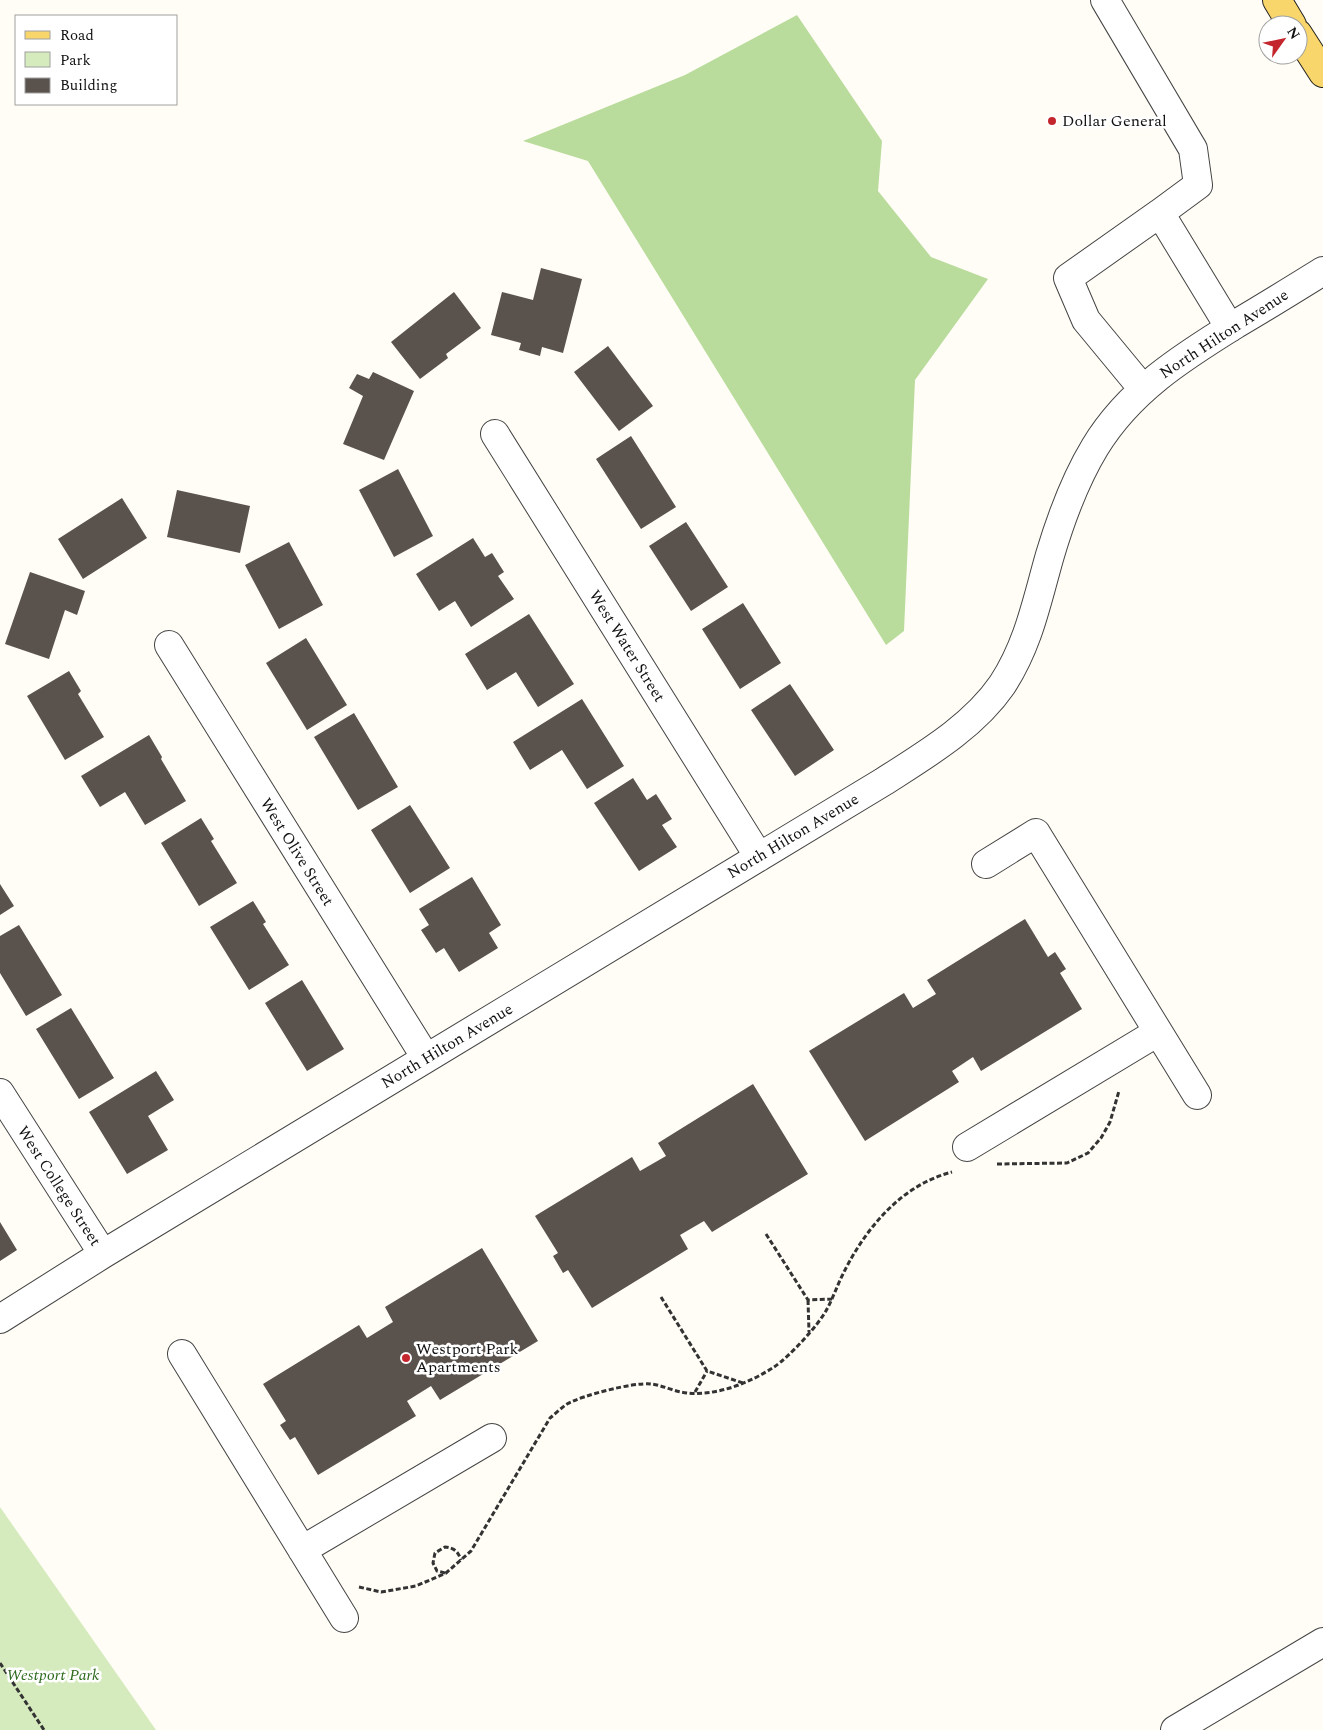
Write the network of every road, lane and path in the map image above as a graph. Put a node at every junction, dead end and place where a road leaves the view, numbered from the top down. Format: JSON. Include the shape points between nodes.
{"nodes":[{"id":1,"x":1105,"y":0,"type":"edge"},
{"id":2,"x":1277,"y":0,"type":"edge"},
{"id":3,"x":1286,"y":15,"type":"edge"},
{"id":4,"x":1308,"y":50,"type":"edge"},
{"id":5,"x":1323,"y":73,"type":"edge"},
{"id":6,"x":1160,"y":213,"type":"junction"},
{"id":7,"x":1323,"y":271,"type":"edge"},
{"id":8,"x":1230,"y":328,"type":"junction"},
{"id":9,"x":1143,"y":389,"type":"junction"},
{"id":10,"x":495,"y":434,"type":"dead end"},
{"id":11,"x":169,"y":645,"type":"dead end"},
{"id":12,"x":759,"y":857,"type":"junction"},
{"id":13,"x":986,"y":864,"type":"dead end"},
{"id":14,"x":1158,"y":1032,"type":"junction"},
{"id":15,"x":1124,"y":1052,"type":"junction"},
{"id":16,"x":426,"y":1058,"type":"junction"},
{"id":17,"x":0,"y":1093,"type":"edge"},
{"id":18,"x":1197,"y":1096,"type":"dead end"},
{"id":19,"x":963,"y":1158,"type":"joint"},
{"id":20,"x":994,"y":1165,"type":"dead end"},
{"id":21,"x":766,"y":1234,"type":"dead end"},
{"id":22,"x":103,"y":1254,"type":"junction"},
{"id":23,"x":661,"y":1297,"type":"dead end"},
{"id":24,"x":832,"y":1298,"type":"junction"},
{"id":25,"x":808,"y":1300,"type":"junction"},
{"id":26,"x":0,"y":1319,"type":"edge"},
{"id":27,"x":808,"y":1333,"type":"junction"},
{"id":28,"x":182,"y":1354,"type":"dead end"},
{"id":29,"x":707,"y":1371,"type":"junction"},
{"id":30,"x":743,"y":1383,"type":"junction"},
{"id":31,"x":695,"y":1392,"type":"junction"},
{"id":32,"x":492,"y":1438,"type":"dead end"},
{"id":33,"x":308,"y":1560,"type":"junction"},
{"id":34,"x":461,"y":1560,"type":"junction"},
{"id":35,"x":446,"y":1574,"type":"junction"},
{"id":36,"x":344,"y":1618,"type":"dead end"},
{"id":37,"x":1323,"y":1642,"type":"edge"},
{"id":38,"x":0,"y":1663,"type":"edge"},
{"id":39,"x":44,"y":1730,"type":"edge"},
{"id":40,"x":1175,"y":1730,"type":"edge"}],
"edges":[{"from":1,"to":6,"type":"street","via":[[1193,149],[1198,185]]},
{"from":2,"to":3,"type":"main road"},
{"from":4,"to":5,"type":"main road"},
{"from":6,"to":8,"type":"street"},
{"from":6,"to":9,"type":"street","via":[[1068,278],[1086,320]]},
{"from":7,"to":8,"type":"street","name":"North Hilton Avenue"},
{"from":8,"to":9,"type":"street","name":"North Hilton Avenue","via":[[1170,366]]},
{"from":9,"to":12,"type":"street","name":"North Hilton Avenue","via":[[1115,418],[1078,480],[1062,518],[1020,653],[986,704],[953,735],[909,765]]},
{"from":10,"to":12,"type":"street","name":"West Water Street"},
{"from":11,"to":16,"type":"street","name":"West Olive Street"},
{"from":12,"to":16,"type":"street","name":"North Hilton Avenue"},
{"from":13,"to":14,"type":"street","via":[[1036,833]]},
{"from":14,"to":15,"type":"street"},
{"from":14,"to":18,"type":"street"},
{"from":15,"to":19,"type":"street"},
{"from":15,"to":20,"type":"path","via":[[1120,1088],[1110,1122],[1088,1154],[1067,1163]]},
{"from":16,"to":22,"type":"street","name":"North Hilton Avenue"},
{"from":17,"to":22,"type":"street","name":"West College Street"},
{"from":19,"to":24,"type":"path","via":[[907,1192],[873,1225],[843,1273]]},
{"from":21,"to":25,"type":"path"},
{"from":22,"to":26,"type":"street","name":"North Hilton Avenue"},
{"from":23,"to":29,"type":"path"},
{"from":24,"to":25,"type":"path"},
{"from":24,"to":27,"type":"path","via":[[827,1310]]},
{"from":25,"to":27,"type":"path"},
{"from":27,"to":30,"type":"path","via":[[774,1366]]},
{"from":28,"to":33,"type":"street"},
{"from":29,"to":30,"type":"path"},
{"from":29,"to":31,"type":"path"},
{"from":30,"to":31,"type":"path","via":[[708,1393]]},
{"from":31,"to":34,"type":"path","via":[[650,1384],[607,1389],[568,1404],[550,1418],[471,1551]]},
{"from":32,"to":33,"type":"street"},
{"from":33,"to":35,"type":"path","via":[[342,1583],[381,1592],[416,1586]]},
{"from":33,"to":36,"type":"street"},
{"from":34,"to":35,"type":"path"},
{"from":34,"to":35,"type":"path","via":[[453,1548],[445,1547],[435,1553],[433,1563],[437,1571]]},
{"from":37,"to":40,"type":"street"},
{"from":38,"to":39,"type":"path"}]}
